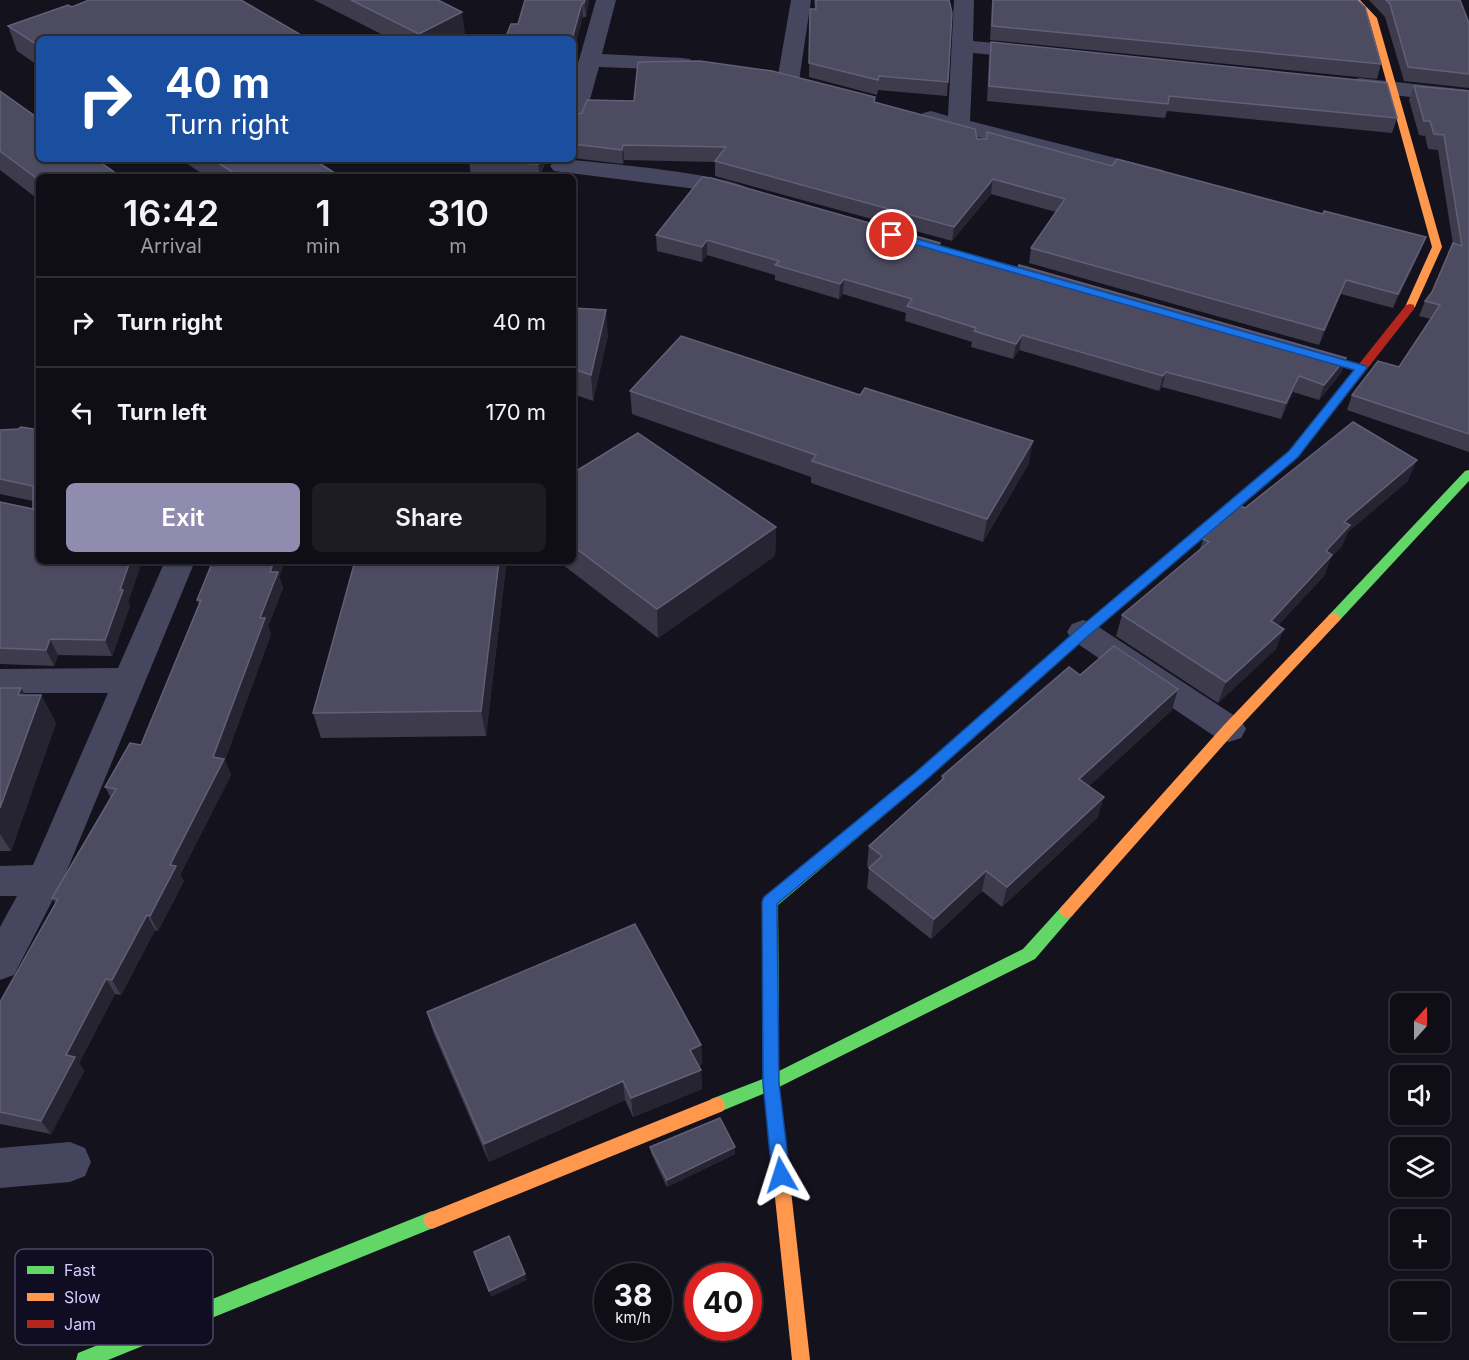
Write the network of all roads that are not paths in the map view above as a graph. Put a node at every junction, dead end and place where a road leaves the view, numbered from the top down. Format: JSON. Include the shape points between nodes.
{"nodes":[{"id":1,"x":606,"y":0,"type":"edge"},
{"id":2,"x":801,"y":0,"type":"edge"},
{"id":3,"x":964,"y":0,"type":"edge"},
{"id":4,"x":1350,"y":0,"type":"edge"},
{"id":5,"x":963,"y":46,"type":"junction"},
{"id":6,"x":1056,"y":55,"type":"edge"},
{"id":7,"x":588,"y":60,"type":"junction"},
{"id":8,"x":702,"y":64,"type":"edge"},
{"id":9,"x":1336,"y":83,"type":"edge"},
{"id":10,"x":811,"y":87,"type":"edge"},
{"id":11,"x":1394,"y":89,"type":"junction"},
{"id":12,"x":1469,"y":97,"type":"edge"},
{"id":13,"x":576,"y":110,"type":"edge"},
{"id":14,"x":913,"y":114,"type":"edge"},
{"id":15,"x":958,"y":125,"type":"junction"},
{"id":16,"x":561,"y":167,"type":"edge"},
{"id":17,"x":1175,"y":180,"type":"edge"},
{"id":18,"x":759,"y":197,"type":"edge"},
{"id":19,"x":1414,"y":241,"type":"edge"},
{"id":20,"x":1437,"y":247,"type":"junction"},
{"id":21,"x":1469,"y":474,"type":"edge"},
{"id":22,"x":179,"y":564,"type":"edge"},
{"id":23,"x":1083,"y":632,"type":"junction"},
{"id":24,"x":131,"y":680,"type":"junction"},
{"id":25,"x":0,"y":681,"type":"edge"},
{"id":26,"x":1228,"y":729,"type":"junction"},
{"id":27,"x":45,"y":880,"type":"junction"},
{"id":28,"x":0,"y":881,"type":"edge"},
{"id":29,"x":0,"y":963,"type":"edge"},
{"id":30,"x":771,"y":1083,"type":"junction"},
{"id":31,"x":70,"y":1162,"type":"dead end"},
{"id":32,"x":0,"y":1168,"type":"edge"},
{"id":33,"x":213,"y":1308,"type":"edge"},
{"id":34,"x":122,"y":1345,"type":"edge"},
{"id":35,"x":85,"y":1360,"type":"edge"},
{"id":36,"x":801,"y":1360,"type":"edge"}],
"edges":[{"from":1,"to":7,"type":"street"},
{"from":2,"to":10,"type":"street","via":[[777,79]]},
{"from":3,"to":5,"type":"street"},
{"from":4,"to":11,"type":"street","via":[[1373,18]]},
{"from":5,"to":6,"type":"street"},
{"from":5,"to":15,"type":"street"},
{"from":7,"to":8,"type":"street"},
{"from":7,"to":13,"type":"street"},
{"from":9,"to":11,"type":"street"},
{"from":11,"to":12,"type":"street"},
{"from":11,"to":20,"type":"street"},
{"from":14,"to":15,"type":"street"},
{"from":15,"to":17,"type":"street"},
{"from":16,"to":18,"type":"street","via":[[714,184]]},
{"from":19,"to":20,"type":"street"},
{"from":20,"to":23,"type":"street","via":[[1411,306],[1350,365],[1294,454]]},
{"from":21,"to":26,"type":"street"},
{"from":22,"to":24,"type":"street"},
{"from":23,"to":26,"type":"street"},
{"from":23,"to":30,"type":"street","via":[[921,776],[770,902]]},
{"from":24,"to":25,"type":"street"},
{"from":24,"to":27,"type":"street"},
{"from":26,"to":30,"type":"street","via":[[1029,954]]},
{"from":27,"to":28,"type":"street"},
{"from":27,"to":29,"type":"street"},
{"from":30,"to":33,"type":"street"},
{"from":30,"to":36,"type":"street"},
{"from":31,"to":32,"type":"street"},
{"from":34,"to":35,"type":"street"}]}
